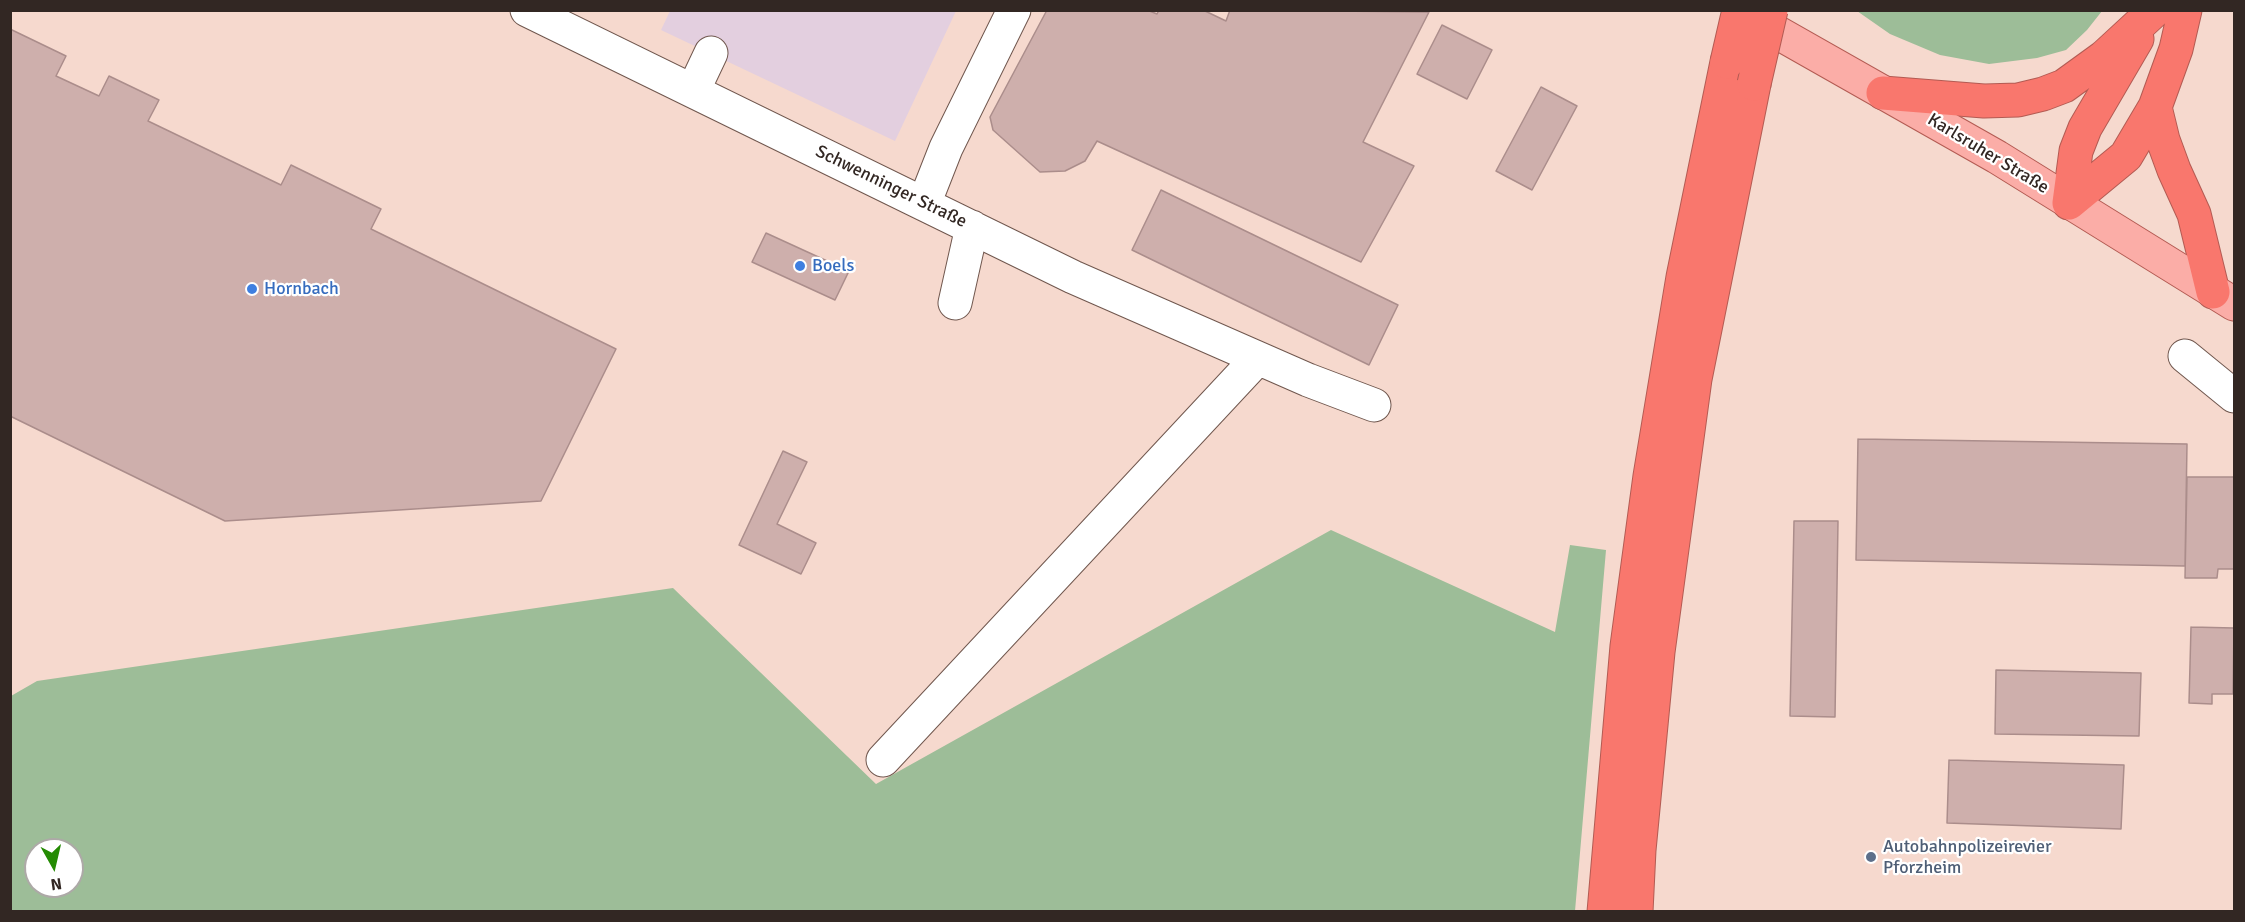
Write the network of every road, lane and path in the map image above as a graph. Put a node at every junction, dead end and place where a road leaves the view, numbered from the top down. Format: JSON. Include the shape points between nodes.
{"nodes":[{"id":1,"x":1014,"y":10,"type":"edge"},
{"id":2,"x":1739,"y":10,"type":"edge"},
{"id":3,"x":1771,"y":10,"type":"edge"},
{"id":4,"x":2165,"y":11,"type":"edge"},
{"id":5,"x":536,"y":13,"type":"edge"},
{"id":6,"x":711,"y":53,"type":"dead end"},
{"id":7,"x":693,"y":91,"type":"junction"},
{"id":8,"x":1883,"y":93,"type":"junction"},
{"id":9,"x":2155,"y":107,"type":"junction"},
{"id":10,"x":2069,"y":203,"type":"junction"},
{"id":11,"x":924,"y":204,"type":"junction"},
{"id":12,"x":972,"y":227,"type":"junction"},
{"id":13,"x":2224,"y":298,"type":"edge"},
{"id":14,"x":955,"y":303,"type":"dead end"},
{"id":15,"x":2185,"y":356,"type":"dead end"},
{"id":16,"x":1257,"y":358,"type":"junction"},
{"id":17,"x":2235,"y":396,"type":"edge"},
{"id":18,"x":1374,"y":405,"type":"dead end"},
{"id":19,"x":883,"y":760,"type":"dead end"},
{"id":20,"x":1624,"y":852,"type":"junction"},
{"id":21,"x":1596,"y":912,"type":"edge"},
{"id":22,"x":1604,"y":912,"type":"edge"},
{"id":23,"x":1636,"y":912,"type":"edge"},
{"id":24,"x":1646,"y":912,"type":"edge"}],
"edges":[{"from":1,"to":11,"type":"street","via":[[946,147]]},
{"from":2,"to":8,"type":"main road","name":"Karlsruher Straße"},
{"from":2,"to":20,"type":"highway","bridge":true,"via":[[1683,276],[1650,476],[1627,646]]},
{"from":3,"to":20,"type":"highway","bridge":true,"via":[[1695,379],[1658,652]]},
{"from":4,"to":8,"type":"highway","via":[[2064,86],[2043,94],[2018,100],[1984,101]]},
{"from":4,"to":9,"type":"highway","via":[[2176,49]]},
{"from":4,"to":10,"type":"highway","via":[[2085,128],[2076,151]]},
{"from":5,"to":7,"type":"street","name":"Schwenninger Straße"},
{"from":6,"to":7,"type":"street"},
{"from":7,"to":11,"type":"street","name":"Schwenninger Straße"},
{"from":8,"to":10,"type":"main road","name":"Karlsruher Straße"},
{"from":9,"to":10,"type":"highway","via":[[2126,156]]},
{"from":9,"to":13,"type":"highway","via":[[2163,140]]},
{"from":10,"to":13,"type":"main road","name":"Karlsruher Straße"},
{"from":11,"to":12,"type":"street","name":"Schwenninger Straße"},
{"from":12,"to":14,"type":"street"},
{"from":12,"to":16,"type":"street","name":"Schwenninger Straße","via":[[1073,277]]},
{"from":15,"to":17,"type":"street"},
{"from":16,"to":18,"type":"street","name":"Schwenninger Straße"},
{"from":16,"to":19,"type":"street"},
{"from":20,"to":21,"type":"highway"},
{"from":20,"to":22,"type":"highway"},
{"from":20,"to":23,"type":"highway"},
{"from":20,"to":24,"type":"highway"}]}
